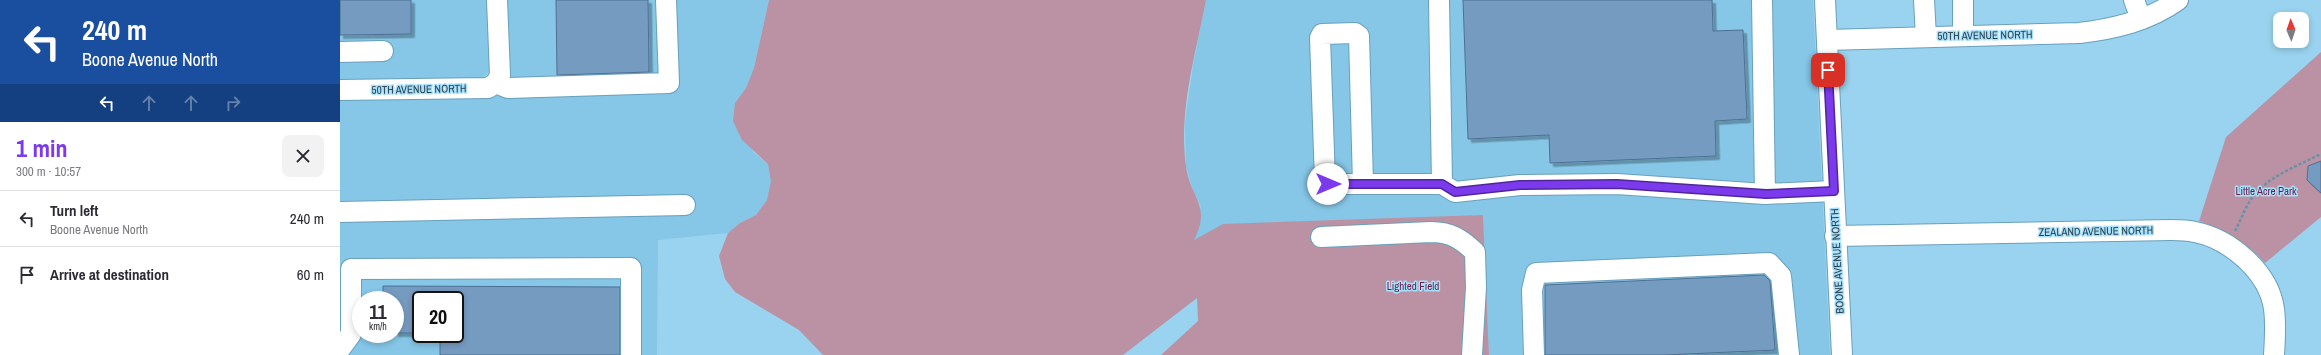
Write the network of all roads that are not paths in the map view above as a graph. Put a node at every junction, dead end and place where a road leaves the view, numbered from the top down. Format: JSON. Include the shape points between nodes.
{"nodes":[{"id":1,"x":497,"y":0,"type":"edge"},
{"id":2,"x":666,"y":0,"type":"edge"},
{"id":3,"x":1439,"y":0,"type":"edge"},
{"id":4,"x":1762,"y":0,"type":"edge"},
{"id":5,"x":1825,"y":0,"type":"edge"},
{"id":6,"x":1924,"y":0,"type":"edge"},
{"id":7,"x":1963,"y":0,"type":"edge"},
{"id":8,"x":2134,"y":0,"type":"edge"},
{"id":9,"x":2178,"y":0,"type":"edge"},
{"id":10,"x":2141,"y":19,"type":"junction"},
{"id":11,"x":1963,"y":36,"type":"junction"},
{"id":12,"x":1926,"y":37,"type":"junction"},
{"id":13,"x":1827,"y":40,"type":"junction"},
{"id":14,"x":383,"y":51,"type":"dead end"},
{"id":15,"x":340,"y":52,"type":"edge"},
{"id":16,"x":496,"y":83,"type":"junction"},
{"id":17,"x":340,"y":90,"type":"edge"},
{"id":18,"x":1363,"y":184,"type":"junction"},
{"id":19,"x":1442,"y":184,"type":"junction"},
{"id":20,"x":1834,"y":191,"type":"junction"},
{"id":21,"x":1766,"y":194,"type":"junction"},
{"id":22,"x":685,"y":205,"type":"dead end"},
{"id":23,"x":340,"y":212,"type":"edge"},
{"id":24,"x":1835,"y":236,"type":"junction"},
{"id":25,"x":1321,"y":237,"type":"dead end"},
{"id":26,"x":340,"y":349,"type":"edge"},
{"id":27,"x":631,"y":355,"type":"edge"},
{"id":28,"x":1472,"y":355,"type":"edge"},
{"id":29,"x":1534,"y":355,"type":"edge"},
{"id":30,"x":1789,"y":355,"type":"edge"},
{"id":31,"x":1842,"y":355,"type":"edge"},
{"id":32,"x":2274,"y":355,"type":"edge"}],
"edges":[{"from":1,"to":16,"type":"street","via":[[500,75]]},
{"from":2,"to":16,"type":"street","via":[[668,83],[508,88]]},
{"from":3,"to":19,"type":"street"},
{"from":4,"to":21,"type":"street"},
{"from":5,"to":13,"type":"street","name":"BOONE AVENUE NORTH"},
{"from":6,"to":12,"type":"street"},
{"from":7,"to":11,"type":"street"},
{"from":8,"to":10,"type":"street"},
{"from":9,"to":10,"type":"street","name":"50TH AVENUE NORTH","via":[[2167,8]]},
{"from":10,"to":11,"type":"street","name":"50TH AVENUE NORTH","via":[[2109,29],[2079,33]]},
{"from":11,"to":12,"type":"street","name":"50TH AVENUE NORTH"},
{"from":12,"to":13,"type":"street","name":"50TH AVENUE NORTH"},
{"from":13,"to":20,"type":"street","name":"BOONE AVENUE NORTH"},
{"from":14,"to":15,"type":"street"},
{"from":16,"to":17,"type":"street","name":"50TH AVENUE NORTH","via":[[488,88]]},
{"from":18,"to":18,"type":"street","via":[[1328,184],[1325,181],[1320,38],[1322,34],[1355,33],[1359,36]]},
{"from":18,"to":19,"type":"street"},
{"from":19,"to":21,"type":"street","via":[[1455,192],[1520,185],[1617,184]]},
{"from":20,"to":21,"type":"street"},
{"from":20,"to":24,"type":"street","name":"BOONE AVENUE NORTH"},
{"from":22,"to":23,"type":"street"},
{"from":24,"to":31,"type":"street","name":"BOONE AVENUE NORTH"},
{"from":24,"to":32,"type":"street","name":"ZEALAND AVENUE NORTH","via":[[2170,230],[2195,232],[2227,245],[2254,268],[2267,287],[2274,308]]},
{"from":25,"to":28,"type":"street","via":[[1445,232],[1460,239],[1475,252]]},
{"from":26,"to":27,"type":"street","via":[[351,334],[351,269],[631,268]]},
{"from":29,"to":30,"type":"street","via":[[1532,290],[1536,273],[1769,263],[1781,276]]}]}
